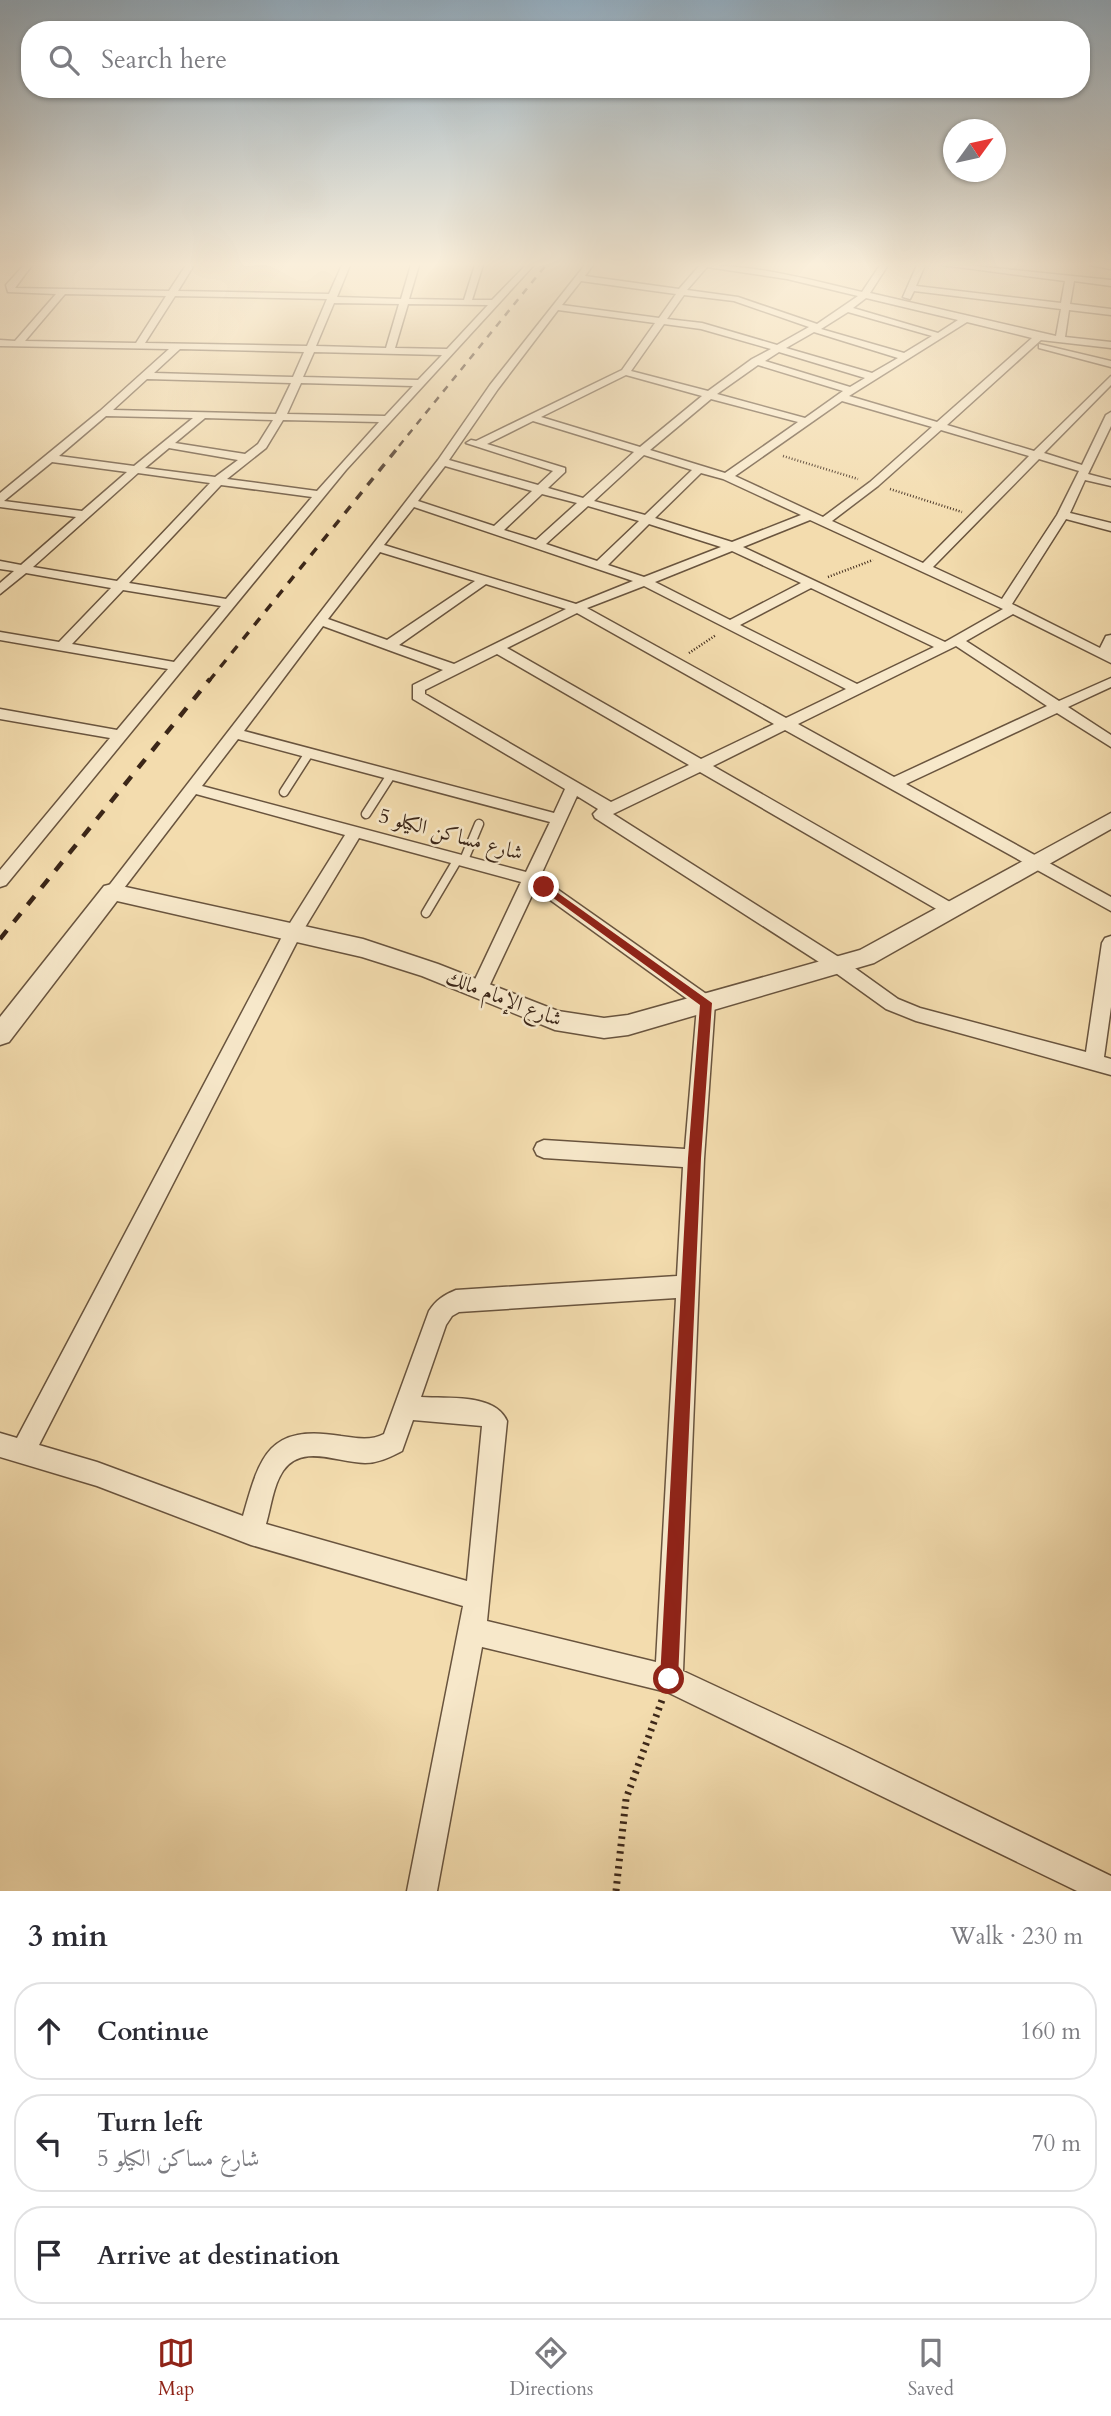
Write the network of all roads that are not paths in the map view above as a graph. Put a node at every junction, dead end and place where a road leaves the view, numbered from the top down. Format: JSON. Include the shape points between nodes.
{"nodes":[{"id":1,"x":170,"y":353,"type":"edge"},
{"id":2,"x":310,"y":353,"type":"edge"},
{"id":3,"x":451,"y":353,"type":"edge"},
{"id":4,"x":521,"y":353,"type":"edge"},
{"id":5,"x":638,"y":353,"type":"edge"},
{"id":6,"x":769,"y":353,"type":"edge"},
{"id":7,"x":792,"y":353,"type":"edge"},
{"id":8,"x":894,"y":353,"type":"edge"},
{"id":9,"x":912,"y":353,"type":"edge"},
{"id":10,"x":1021,"y":353,"type":"edge"},
{"id":11,"x":1075,"y":353,"type":"edge"},
{"id":12,"x":906,"y":357,"type":"junction"},
{"id":13,"x":755,"y":361,"type":"junction"},
{"id":14,"x":1111,"y":364,"type":"edge"},
{"id":15,"x":625,"y":372,"type":"junction"},
{"id":16,"x":146,"y":376,"type":"junction"},
{"id":17,"x":874,"y":377,"type":"junction"},
{"id":18,"x":1111,"y":379,"type":"edge"},
{"id":19,"x":297,"y":380,"type":"junction"},
{"id":20,"x":423,"y":383,"type":"junction"},
{"id":21,"x":852,"y":391,"type":"junction"},
{"id":22,"x":709,"y":394,"type":"junction"},
{"id":23,"x":841,"y":397,"type":"junction"},
{"id":24,"x":1087,"y":402,"type":"junction"},
{"id":25,"x":1111,"y":408,"type":"edge"},
{"id":26,"x":104,"y":413,"type":"junction"},
{"id":27,"x":203,"y":415,"type":"junction"},
{"id":28,"x":1111,"y":415,"type":"edge"},
{"id":29,"x":280,"y":417,"type":"junction"},
{"id":30,"x":533,"y":418,"type":"junction"},
{"id":31,"x":388,"y":419,"type":"junction"},
{"id":32,"x":806,"y":421,"type":"junction"},
{"id":33,"x":938,"y":426,"type":"junction"},
{"id":34,"x":458,"y":439,"type":"junction"},
{"id":35,"x":167,"y":445,"type":"junction"},
{"id":36,"x":477,"y":445,"type":"junction"},
{"id":37,"x":643,"y":451,"type":"junction"},
{"id":38,"x":1034,"y":455,"type":"junction"},
{"id":39,"x":49,"y":458,"type":"junction"},
{"id":40,"x":246,"y":458,"type":"junction"},
{"id":41,"x":442,"y":462,"type":"junction"},
{"id":42,"x":700,"y":468,"type":"junction"},
{"id":43,"x":137,"y":469,"type":"junction"},
{"id":44,"x":1083,"y":472,"type":"junction"},
{"id":45,"x":727,"y":477,"type":"junction"},
{"id":46,"x":219,"y":480,"type":"junction"},
{"id":47,"x":1111,"y":483,"type":"edge"},
{"id":48,"x":541,"y":490,"type":"junction"},
{"id":49,"x":321,"y":495,"type":"junction"},
{"id":50,"x":0,"y":502,"type":"edge"},
{"id":51,"x":411,"y":502,"type":"junction"},
{"id":52,"x":586,"y":503,"type":"junction"},
{"id":53,"x":86,"y":515,"type":"junction"},
{"id":54,"x":813,"y":515,"type":"junction"},
{"id":55,"x":1063,"y":515,"type":"junction"},
{"id":56,"x":648,"y":519,"type":"junction"},
{"id":57,"x":825,"y":521,"type":"junction"},
{"id":58,"x":1111,"y":527,"type":"edge"},
{"id":59,"x":496,"y":531,"type":"junction"},
{"id":60,"x":537,"y":546,"type":"junction"},
{"id":61,"x":377,"y":547,"type":"junction"},
{"id":62,"x":734,"y":547,"type":"junction"},
{"id":63,"x":0,"y":565,"type":"edge"},
{"id":64,"x":599,"y":566,"type":"junction"},
{"id":65,"x":925,"y":568,"type":"junction"},
{"id":66,"x":25,"y":569,"type":"junction"},
{"id":67,"x":485,"y":579,"type":"junction"},
{"id":68,"x":644,"y":581,"type":"junction"},
{"id":69,"x":811,"y":583,"type":"junction"},
{"id":70,"x":123,"y":584,"type":"junction"},
{"id":71,"x":0,"y":590,"type":"edge"},
{"id":72,"x":231,"y":604,"type":"junction"},
{"id":73,"x":1009,"y":607,"type":"junction"},
{"id":74,"x":577,"y":608,"type":"junction"},
{"id":75,"x":320,"y":621,"type":"junction"},
{"id":76,"x":732,"y":624,"type":"junction"},
{"id":77,"x":0,"y":636,"type":"edge"},
{"id":78,"x":1111,"y":639,"type":"edge"},
{"id":79,"x":950,"y":643,"type":"junction"},
{"id":80,"x":389,"y":645,"type":"junction"},
{"id":81,"x":63,"y":646,"type":"junction"},
{"id":82,"x":495,"y":647,"type":"junction"},
{"id":83,"x":1107,"y":657,"type":"edge"},
{"id":84,"x":179,"y":667,"type":"junction"},
{"id":85,"x":454,"y":669,"type":"junction"},
{"id":86,"x":1111,"y":682,"type":"edge"},
{"id":87,"x":856,"y":690,"type":"junction"},
{"id":88,"x":1058,"y":706,"type":"junction"},
{"id":89,"x":0,"y":714,"type":"edge"},
{"id":90,"x":785,"y":724,"type":"junction"},
{"id":91,"x":234,"y":733,"type":"junction"},
{"id":92,"x":122,"y":735,"type":"junction"},
{"id":93,"x":1111,"y":742,"type":"edge"},
{"id":94,"x":309,"y":753,"type":"junction"},
{"id":95,"x":700,"y":765,"type":"junction"},
{"id":96,"x":391,"y":775,"type":"junction"},
{"id":97,"x":893,"y":784,"type":"junction"},
{"id":98,"x":192,"y":788,"type":"junction"},
{"id":99,"x":573,"y":788,"type":"junction"},
{"id":100,"x":284,"y":792,"type":"dead end"},
{"id":101,"x":609,"y":808,"type":"junction"},
{"id":102,"x":366,"y":814,"type":"dead end"},
{"id":103,"x":558,"y":819,"type":"junction"},
{"id":104,"x":1111,"y":820,"type":"edge"},
{"id":105,"x":479,"y":824,"type":"dead end"},
{"id":106,"x":355,"y":831,"type":"junction"},
{"id":107,"x":461,"y":859,"type":"junction"},
{"id":108,"x":1034,"y":864,"type":"junction"},
{"id":109,"x":531,"y":879,"type":"junction"},
{"id":110,"x":0,"y":881,"type":"edge"},
{"id":111,"x":112,"y":892,"type":"junction"},
{"id":112,"x":1111,"y":905,"type":"edge"},
{"id":113,"x":951,"y":910,"type":"junction"},
{"id":114,"x":426,"y":913,"type":"dead end"},
{"id":115,"x":294,"y":932,"type":"junction"},
{"id":116,"x":1111,"y":943,"type":"edge"},
{"id":117,"x":839,"y":966,"type":"junction"},
{"id":118,"x":479,"y":990,"type":"junction"},
{"id":119,"x":706,"y":1003,"type":"junction"},
{"id":120,"x":0,"y":1035,"type":"edge"},
{"id":121,"x":1103,"y":1064,"type":"edge"},
{"id":122,"x":544,"y":1149,"type":"dead end"},
{"id":123,"x":694,"y":1158,"type":"junction"},
{"id":124,"x":689,"y":1286,"type":"junction"},
{"id":125,"x":407,"y":1408,"type":"junction"},
{"id":126,"x":11,"y":1448,"type":"edge"},
{"id":127,"x":251,"y":1532,"type":"junction"},
{"id":128,"x":478,"y":1597,"type":"junction"},
{"id":129,"x":472,"y":1631,"type":"junction"},
{"id":130,"x":669,"y":1679,"type":"junction"},
{"id":131,"x":422,"y":1891,"type":"edge"},
{"id":132,"x":1109,"y":1891,"type":"edge"}],
"edges":[{"from":1,"to":16,"type":"street"},
{"from":2,"to":19,"type":"street"},
{"from":3,"to":20,"type":"street"},
{"from":4,"to":34,"type":"street"},
{"from":5,"to":15,"type":"street"},
{"from":6,"to":13,"type":"street"},
{"from":7,"to":17,"type":"street"},
{"from":8,"to":12,"type":"street"},
{"from":9,"to":12,"type":"street"},
{"from":10,"to":33,"type":"street"},
{"from":11,"to":14,"type":"street"},
{"from":12,"to":17,"type":"street"},
{"from":13,"to":21,"type":"street"},
{"from":13,"to":22,"type":"street"},
{"from":15,"to":22,"type":"street"},
{"from":15,"to":30,"type":"street"},
{"from":16,"to":19,"type":"street"},
{"from":16,"to":26,"type":"street"},
{"from":17,"to":21,"type":"street"},
{"from":18,"to":24,"type":"street"},
{"from":19,"to":20,"type":"street"},
{"from":19,"to":29,"type":"street"},
{"from":20,"to":31,"type":"street"},
{"from":21,"to":23,"type":"street"},
{"from":22,"to":32,"type":"street"},
{"from":22,"to":37,"type":"street"},
{"from":23,"to":32,"type":"street"},
{"from":23,"to":33,"type":"street"},
{"from":24,"to":25,"type":"street"},
{"from":24,"to":38,"type":"street"},
{"from":26,"to":27,"type":"street"},
{"from":26,"to":39,"type":"street"},
{"from":27,"to":29,"type":"street"},
{"from":27,"to":35,"type":"street"},
{"from":28,"to":44,"type":"street"},
{"from":29,"to":31,"type":"street"},
{"from":29,"to":40,"type":"street","via":[[262,446]]},
{"from":30,"to":36,"type":"street"},
{"from":30,"to":37,"type":"street"},
{"from":31,"to":49,"type":"street"},
{"from":32,"to":45,"type":"street"},
{"from":33,"to":38,"type":"street"},
{"from":33,"to":57,"type":"street"},
{"from":34,"to":36,"type":"street"},
{"from":34,"to":41,"type":"street"},
{"from":35,"to":40,"type":"street"},
{"from":35,"to":43,"type":"street"},
{"from":36,"to":48,"type":"street","via":[[561,470]]},
{"from":37,"to":42,"type":"street"},
{"from":37,"to":52,"type":"street"},
{"from":38,"to":44,"type":"street"},
{"from":38,"to":65,"type":"street"},
{"from":39,"to":43,"type":"street"},
{"from":39,"to":50,"type":"street"},
{"from":40,"to":46,"type":"street"},
{"from":41,"to":48,"type":"street"},
{"from":41,"to":51,"type":"street"},
{"from":42,"to":45,"type":"street"},
{"from":42,"to":56,"type":"street"},
{"from":43,"to":46,"type":"street"},
{"from":43,"to":53,"type":"street"},
{"from":44,"to":47,"type":"street"},
{"from":44,"to":55,"type":"street"},
{"from":45,"to":54,"type":"street"},
{"from":46,"to":49,"type":"street"},
{"from":46,"to":70,"type":"street"},
{"from":48,"to":52,"type":"street"},
{"from":48,"to":59,"type":"street"},
{"from":49,"to":72,"type":"street"},
{"from":50,"to":53,"type":"street"},
{"from":51,"to":59,"type":"street"},
{"from":51,"to":61,"type":"street"},
{"from":52,"to":56,"type":"street"},
{"from":52,"to":60,"type":"street"},
{"from":53,"to":66,"type":"street"},
{"from":54,"to":57,"type":"street"},
{"from":54,"to":62,"type":"street"},
{"from":55,"to":58,"type":"street"},
{"from":55,"to":73,"type":"street"},
{"from":56,"to":62,"type":"street"},
{"from":56,"to":64,"type":"street"},
{"from":57,"to":65,"type":"street"},
{"from":59,"to":60,"type":"street"},
{"from":60,"to":64,"type":"street"},
{"from":61,"to":67,"type":"street"},
{"from":61,"to":75,"type":"street"},
{"from":62,"to":68,"type":"street"},
{"from":62,"to":69,"type":"street"},
{"from":63,"to":66,"type":"street"},
{"from":64,"to":68,"type":"street"},
{"from":65,"to":73,"type":"street"},
{"from":66,"to":70,"type":"street"},
{"from":66,"to":71,"type":"street"},
{"from":67,"to":74,"type":"street"},
{"from":67,"to":80,"type":"street"},
{"from":68,"to":74,"type":"street"},
{"from":68,"to":76,"type":"street"},
{"from":69,"to":76,"type":"street"},
{"from":69,"to":79,"type":"street"},
{"from":70,"to":72,"type":"street"},
{"from":70,"to":81,"type":"street"},
{"from":72,"to":84,"type":"street"},
{"from":73,"to":79,"type":"street"},
{"from":73,"to":83,"type":"street"},
{"from":74,"to":82,"type":"street"},
{"from":74,"to":90,"type":"street"},
{"from":75,"to":80,"type":"street"},
{"from":75,"to":91,"type":"street"},
{"from":76,"to":87,"type":"street"},
{"from":77,"to":81,"type":"street"},
{"from":78,"to":83,"type":"street"},
{"from":79,"to":87,"type":"street"},
{"from":79,"to":88,"type":"street"},
{"from":80,"to":85,"type":"street"},
{"from":81,"to":84,"type":"street"},
{"from":82,"to":85,"type":"street"},
{"from":82,"to":95,"type":"street"},
{"from":84,"to":92,"type":"street"},
{"from":85,"to":99,"type":"street","via":[[418,688],[418,696]]},
{"from":86,"to":88,"type":"street"},
{"from":87,"to":90,"type":"street"},
{"from":88,"to":93,"type":"street"},
{"from":88,"to":97,"type":"street"},
{"from":89,"to":92,"type":"street"},
{"from":90,"to":95,"type":"street"},
{"from":90,"to":97,"type":"street"},
{"from":91,"to":94,"type":"street"},
{"from":91,"to":98,"type":"street"},
{"from":92,"to":110,"type":"street"},
{"from":94,"to":96,"type":"street"},
{"from":94,"to":100,"type":"lane"},
{"from":95,"to":101,"type":"street"},
{"from":95,"to":113,"type":"street"},
{"from":96,"to":102,"type":"lane"},
{"from":96,"to":103,"type":"street"},
{"from":97,"to":108,"type":"street"},
{"from":98,"to":106,"type":"street","name":"شارع مساكن الكيلو 5"},
{"from":98,"to":111,"type":"street"},
{"from":99,"to":101,"type":"street"},
{"from":99,"to":103,"type":"street"},
{"from":101,"to":117,"type":"street","via":[[601,814],[607,820]]},
{"from":103,"to":109,"type":"street"},
{"from":104,"to":108,"type":"street","name":"شارع الإمام مالك"},
{"from":105,"to":107,"type":"lane"},
{"from":106,"to":107,"type":"street","name":"شارع مساكن الكيلو 5"},
{"from":106,"to":115,"type":"street"},
{"from":107,"to":109,"type":"street","name":"شارع مساكن الكيلو 5"},
{"from":107,"to":114,"type":"lane"},
{"from":108,"to":112,"type":"street"},
{"from":108,"to":113,"type":"street","name":"شارع الإمام مالك"},
{"from":109,"to":118,"type":"street"},
{"from":109,"to":119,"type":"street","name":"شارع مساكن الكيلو 5"},
{"from":111,"to":115,"type":"street","name":"شارع الإمام مالك"},
{"from":111,"to":120,"type":"street"},
{"from":113,"to":117,"type":"street","name":"شارع الإمام مالك","via":[[888,947]]},
{"from":115,"to":118,"type":"street","name":"شارع الإمام مالك","via":[[397,958]]},
{"from":115,"to":126,"type":"street"},
{"from":116,"to":121,"type":"street"},
{"from":117,"to":119,"type":"street","name":"شارع الإمام مالك"},
{"from":117,"to":121,"type":"street","via":[[904,1009]]},
{"from":118,"to":119,"type":"street","name":"شارع الإمام مالك","via":[[555,1020],[604,1028]]},
{"from":119,"to":123,"type":"street"},
{"from":122,"to":123,"type":"street"},
{"from":123,"to":124,"type":"street"},
{"from":124,"to":125,"type":"street","via":[[456,1301],[436,1319]]},
{"from":124,"to":130,"type":"street"},
{"from":125,"to":127,"type":"street","via":[[393,1442],[382,1450],[298,1444],[285,1451],[269,1474]]},
{"from":125,"to":128,"type":"street","via":[[484,1414],[495,1421]]},
{"from":126,"to":127,"type":"street","via":[[97,1474]]},
{"from":127,"to":128,"type":"street"},
{"from":128,"to":129,"type":"street"},
{"from":129,"to":130,"type":"street"},
{"from":129,"to":131,"type":"street"},
{"from":130,"to":132,"type":"street"}]}
